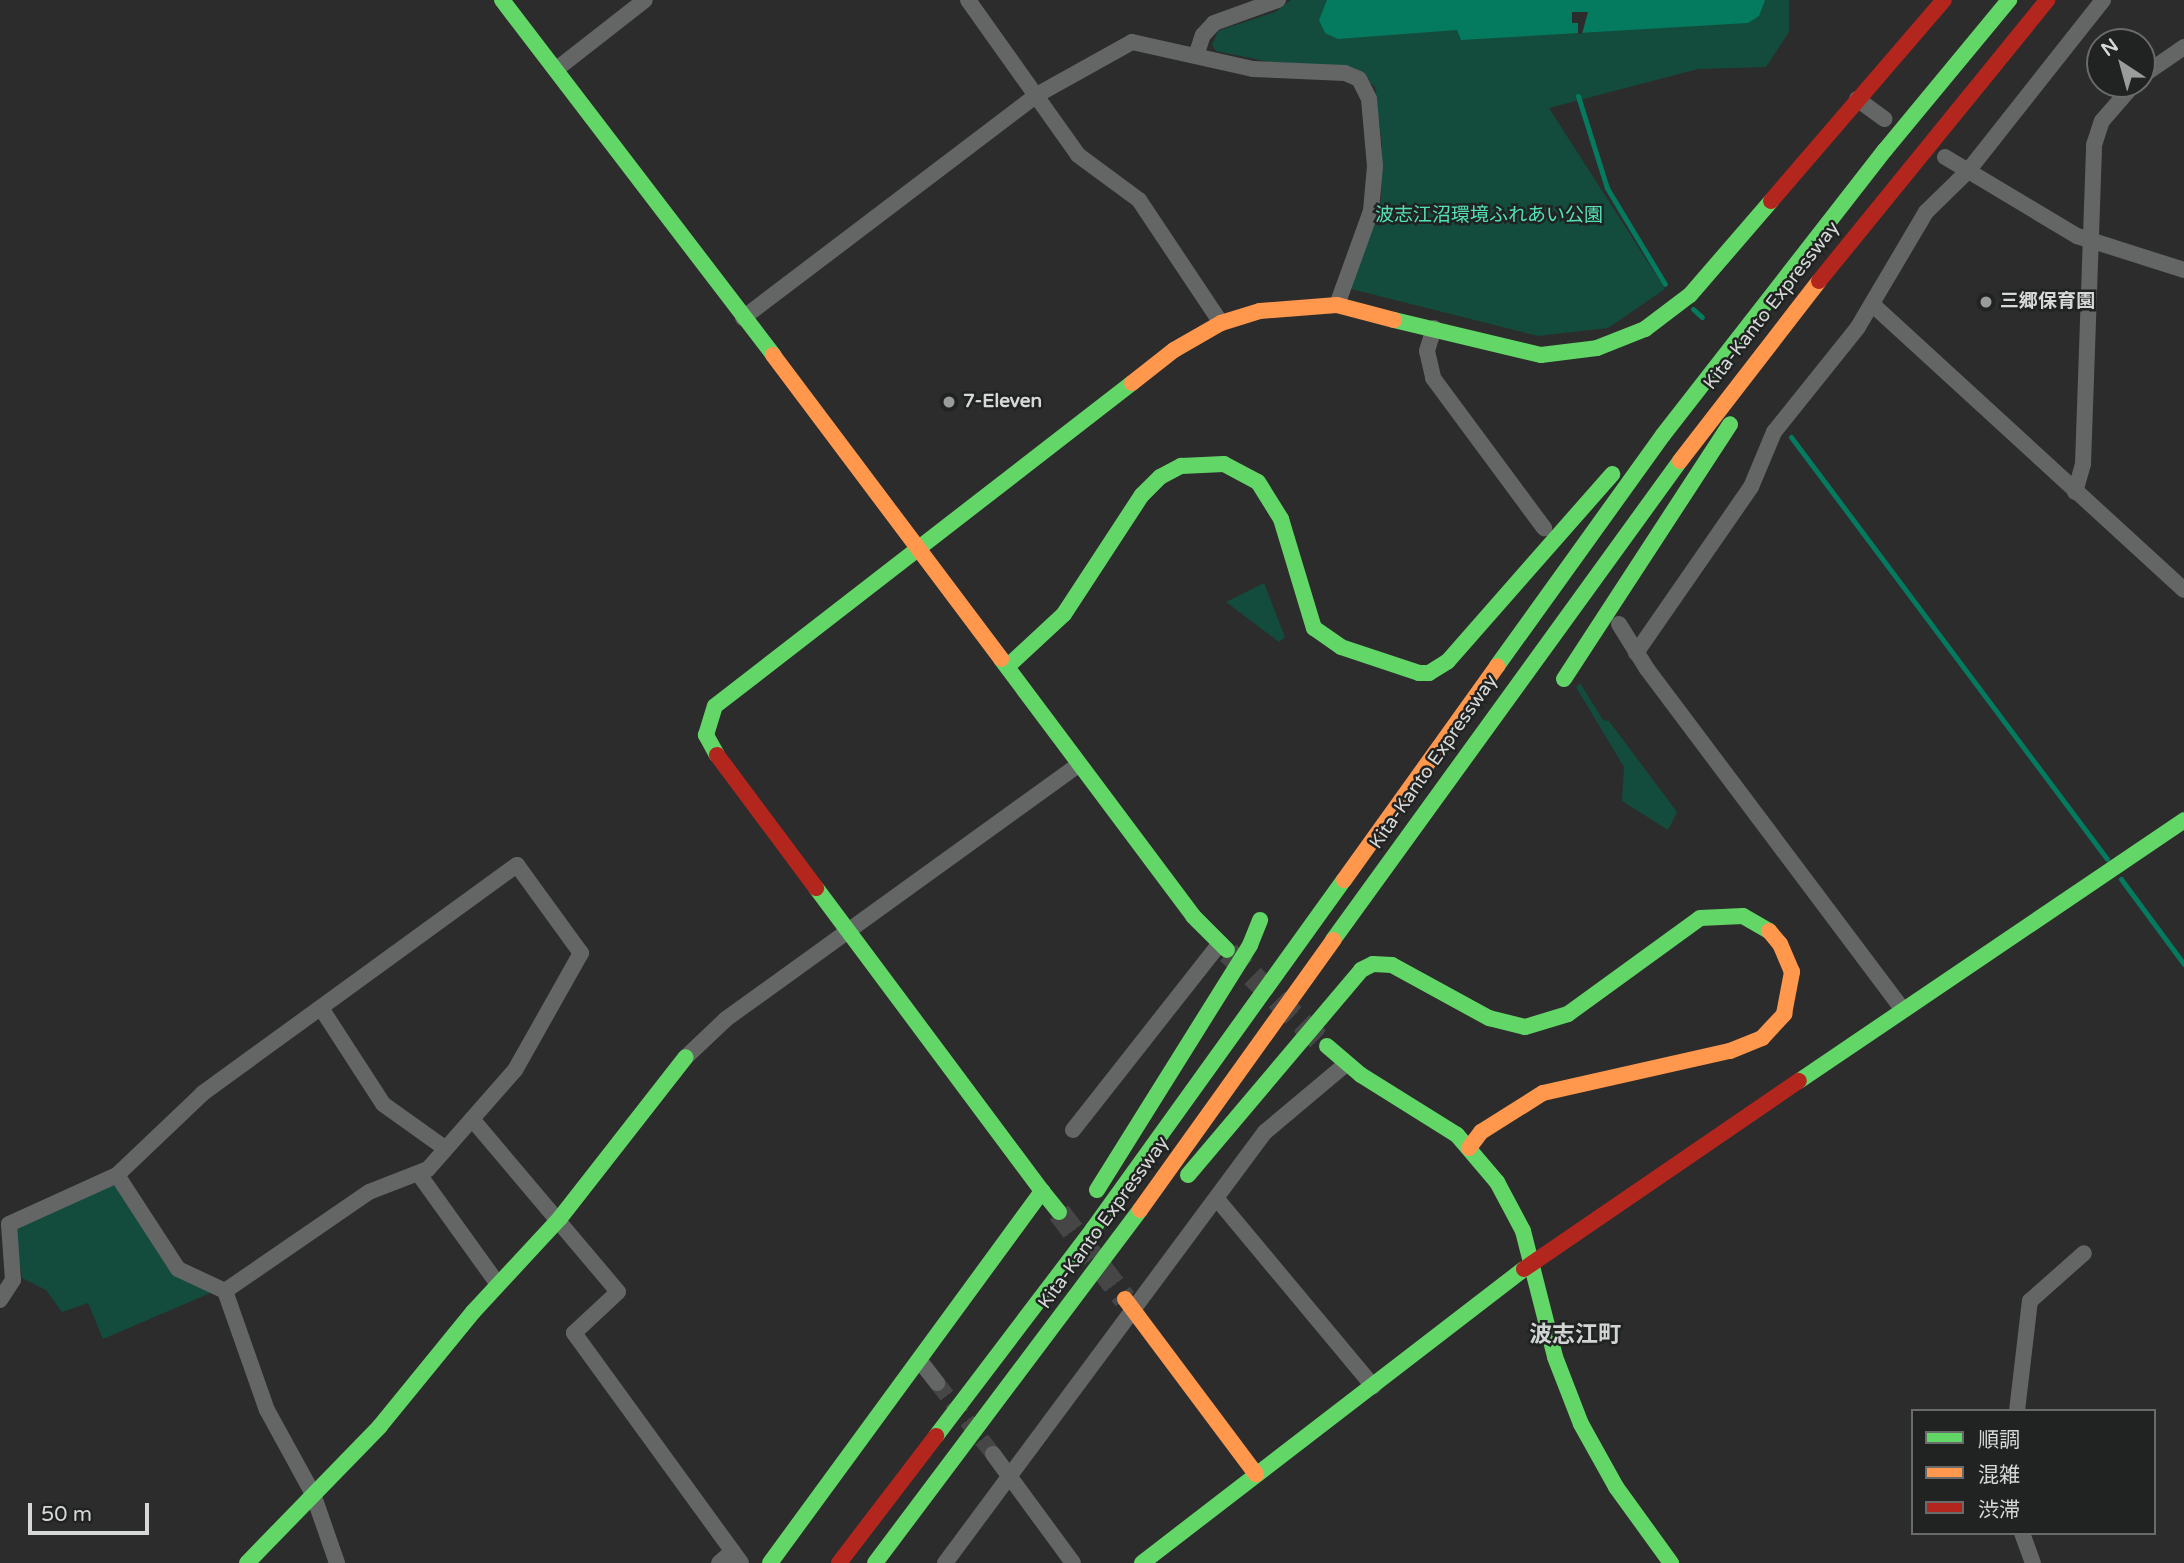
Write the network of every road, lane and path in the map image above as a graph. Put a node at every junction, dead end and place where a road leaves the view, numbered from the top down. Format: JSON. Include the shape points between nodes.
{"nodes":[{"id":1,"x":502,"y":0,"type":"edge"},
{"id":2,"x":645,"y":0,"type":"edge"},
{"id":3,"x":968,"y":0,"type":"edge"},
{"id":4,"x":1278,"y":0,"type":"edge"},
{"id":5,"x":1944,"y":0,"type":"edge"},
{"id":6,"x":2009,"y":0,"type":"edge"},
{"id":7,"x":2047,"y":0,"type":"edge"},
{"id":8,"x":2103,"y":0,"type":"edge"},
{"id":9,"x":2184,"y":47,"type":"edge"},
{"id":10,"x":1196,"y":56,"type":"junction"},
{"id":11,"x":2156,"y":66,"type":"edge"},
{"id":12,"x":558,"y":68,"type":"junction"},
{"id":13,"x":1035,"y":96,"type":"junction"},
{"id":14,"x":2123,"y":98,"type":"edge"},
{"id":15,"x":1857,"y":99,"type":"junction"},
{"id":16,"x":1885,"y":118,"type":"dead end"},
{"id":17,"x":1945,"y":157,"type":"dead end"},
{"id":18,"x":1908,"y":167,"type":"junction"},
{"id":19,"x":1968,"y":171,"type":"junction"},
{"id":20,"x":2091,"y":242,"type":"junction"},
{"id":21,"x":2184,"y":270,"type":"edge"},
{"id":22,"x":1773,"y":292,"type":"junction"},
{"id":23,"x":1872,"y":304,"type":"junction"},
{"id":24,"x":1337,"y":305,"type":"junction"},
{"id":25,"x":743,"y":318,"type":"junction"},
{"id":26,"x":1221,"y":323,"type":"junction"},
{"id":27,"x":1434,"y":328,"type":"junction"},
{"id":28,"x":2076,"y":492,"type":"junction"},
{"id":29,"x":1544,"y":528,"type":"dead end"},
{"id":30,"x":918,"y":550,"type":"junction"},
{"id":31,"x":2184,"y":590,"type":"edge"},
{"id":32,"x":1619,"y":624,"type":"dead end"},
{"id":33,"x":1302,"y":635,"type":"dead end"},
{"id":34,"x":1636,"y":653,"type":"junction"},
{"id":35,"x":1009,"y":666,"type":"junction"},
{"id":36,"x":1564,"y":679,"type":"dead end"},
{"id":37,"x":1079,"y":764,"type":"junction"},
{"id":38,"x":2184,"y":820,"type":"edge"},
{"id":39,"x":1260,"y":920,"type":"dead end"},
{"id":40,"x":850,"y":930,"type":"junction"},
{"id":41,"x":1223,"y":946,"type":"joint"},
{"id":42,"x":1470,"y":988,"type":"dead end"},
{"id":43,"x":321,"y":1008,"type":"junction"},
{"id":44,"x":1903,"y":1010,"type":"junction"},
{"id":45,"x":1327,"y":1046,"type":"tunnel mouth"},
{"id":46,"x":687,"y":1057,"type":"joint"},
{"id":47,"x":1346,"y":1064,"type":"junction"},
{"id":48,"x":472,"y":1119,"type":"junction"},
{"id":49,"x":1073,"y":1130,"type":"dead end"},
{"id":50,"x":1469,"y":1148,"type":"junction"},
{"id":51,"x":446,"y":1149,"type":"junction"},
{"id":52,"x":418,"y":1173,"type":"junction"},
{"id":53,"x":117,"y":1175,"type":"junction"},
{"id":54,"x":1042,"y":1191,"type":"junction"},
{"id":55,"x":1217,"y":1199,"type":"junction"},
{"id":56,"x":1059,"y":1212,"type":"tunnel mouth"},
{"id":57,"x":560,"y":1218,"type":"junction"},
{"id":58,"x":2084,"y":1253,"type":"dead end"},
{"id":59,"x":1531,"y":1264,"type":"junction"},
{"id":60,"x":497,"y":1283,"type":"junction"},
{"id":61,"x":225,"y":1291,"type":"junction"},
{"id":62,"x":1125,"y":1298,"type":"tunnel mouth"},
{"id":63,"x":0,"y":1300,"type":"edge"},
{"id":64,"x":1135,"y":1312,"type":"junction"},
{"id":65,"x":1050,"y":1333,"type":"junction"},
{"id":66,"x":920,"y":1361,"type":"junction"},
{"id":67,"x":937,"y":1383,"type":"tunnel mouth"},
{"id":68,"x":1373,"y":1386,"type":"junction"},
{"id":69,"x":2017,"y":1409,"type":"edge"},
{"id":70,"x":993,"y":1454,"type":"tunnel mouth"},
{"id":71,"x":920,"y":1460,"type":"junction"},
{"id":72,"x":1256,"y":1474,"type":"junction"},
{"id":73,"x":1008,"y":1479,"type":"junction"},
{"id":74,"x":313,"y":1494,"type":"junction"},
{"id":75,"x":2023,"y":1535,"type":"edge"},
{"id":76,"x":737,"y":1557,"type":"edge"},
{"id":77,"x":1152,"y":1560,"type":"edge"},
{"id":78,"x":247,"y":1563,"type":"edge"},
{"id":79,"x":337,"y":1563,"type":"edge"},
{"id":80,"x":719,"y":1563,"type":"edge"},
{"id":81,"x":770,"y":1563,"type":"edge"},
{"id":82,"x":839,"y":1563,"type":"edge"},
{"id":83,"x":875,"y":1563,"type":"edge"},
{"id":84,"x":945,"y":1563,"type":"edge"},
{"id":85,"x":1073,"y":1563,"type":"edge"},
{"id":86,"x":1671,"y":1563,"type":"edge"},
{"id":87,"x":2033,"y":1563,"type":"edge"}],
"edges":[{"from":1,"to":12,"type":"main road"},
{"from":2,"to":12,"type":"street"},
{"from":3,"to":13,"type":"street"},
{"from":4,"to":10,"type":"street","via":[[1214,23],[1203,35]]},
{"from":5,"to":15,"type":"main road"},
{"from":6,"to":22,"type":"main road","name":"Kita-Kanto Expressway"},
{"from":7,"to":18,"type":"main road","name":"Kita-Kanto Expressway"},
{"from":8,"to":19,"type":"street"},
{"from":9,"to":11,"type":"street"},
{"from":10,"to":13,"type":"street","via":[[1132,42]]},
{"from":10,"to":24,"type":"street","via":[[1253,69],[1345,73],[1365,87],[1374,131],[1371,211]]},
{"from":12,"to":25,"type":"main road"},
{"from":13,"to":25,"type":"street"},
{"from":13,"to":26,"type":"street","via":[[1078,155],[1139,200]]},
{"from":14,"to":20,"type":"street","via":[[2097,132]]},
{"from":15,"to":16,"type":"street"},
{"from":15,"to":27,"type":"main road","via":[[1690,295],[1645,329],[1597,348],[1541,355],[1497,348]]},
{"from":17,"to":19,"type":"street"},
{"from":18,"to":36,"type":"main road","via":[[1655,534]]},
{"from":18,"to":65,"type":"main road","name":"Kita-Kanto Expressway","via":[[1623,533]]},
{"from":19,"to":20,"type":"street"},
{"from":19,"to":23,"type":"street","via":[[1926,212]]},
{"from":20,"to":21,"type":"street"},
{"from":20,"to":28,"type":"street","via":[[2084,464]]},
{"from":22,"to":35,"type":"main road","via":[[1438,669],[1409,671],[1322,637],[1308,618],[1281,519],[1267,493],[1236,467],[1208,462],[1181,466],[1150,485],[1064,614]]},
{"from":22,"to":71,"type":"main road","name":"Kita-Kanto Expressway","via":[[1508,646],[1093,1229]]},
{"from":23,"to":28,"type":"street"},
{"from":23,"to":34,"type":"street","via":[[1774,432],[1751,487]]},
{"from":24,"to":26,"type":"main road","via":[[1260,311]]},
{"from":24,"to":27,"type":"main road"},
{"from":25,"to":30,"type":"main road"},
{"from":26,"to":30,"type":"main road","via":[[1174,351]]},
{"from":27,"to":29,"type":"street","via":[[1427,351],[1433,378]]},
{"from":28,"to":31,"type":"street"},
{"from":30,"to":35,"type":"main road"},
{"from":30,"to":40,"type":"main road","via":[[728,692],[707,721],[706,735],[718,756]]},
{"from":32,"to":34,"type":"street"},
{"from":33,"to":35,"type":"main road","via":[[1272,524],[1259,499],[1231,477],[1196,473],[1171,482],[1153,500],[1070,623]]},
{"from":34,"to":44,"type":"street"},
{"from":35,"to":37,"type":"main road"},
{"from":37,"to":40,"type":"street"},
{"from":37,"to":41,"type":"main road","via":[[1193,916]]},
{"from":38,"to":44,"type":"main road"},
{"from":39,"to":71,"type":"main road","via":[[1171,1075]]},
{"from":40,"to":46,"type":"street","via":[[726,1019]]},
{"from":40,"to":54,"type":"main road"},
{"from":41,"to":49,"type":"street"},
{"from":42,"to":50,"type":"main road","via":[[1487,1005],[1510,1014],[1549,1012],[1681,918],[1724,903],[1754,908],[1779,926],[1797,953],[1803,985],[1788,1028],[1755,1054],[1551,1101]]},
{"from":43,"to":48,"type":"street","via":[[517,865],[581,953],[515,1070]]},
{"from":43,"to":51,"type":"street","via":[[383,1104]]},
{"from":43,"to":53,"type":"street","via":[[203,1093]]},
{"from":44,"to":59,"type":"main road"},
{"from":45,"to":47,"type":"main road"},
{"from":46,"to":57,"type":"main road"},
{"from":47,"to":50,"type":"main road","via":[[1425,1111]]},
{"from":47,"to":55,"type":"street","via":[[1265,1132]]},
{"from":48,"to":51,"type":"street"},
{"from":48,"to":57,"type":"street"},
{"from":50,"to":59,"type":"main road","via":[[1509,1201]]},
{"from":50,"to":65,"type":"main road","via":[[1481,1132],[1543,1093],[1730,1051],[1762,1038],[1790,1000],[1792,972],[1780,944],[1764,927],[1743,916],[1700,918],[1568,1014],[1525,1027],[1489,1018],[1392,965],[1373,964],[1361,970]]},
{"from":51,"to":52,"type":"street"},
{"from":52,"to":60,"type":"street"},
{"from":52,"to":61,"type":"street","via":[[369,1192]]},
{"from":53,"to":61,"type":"street","via":[[178,1269]]},
{"from":53,"to":63,"type":"street","via":[[9,1224],[13,1280]]},
{"from":54,"to":56,"type":"main road"},
{"from":54,"to":66,"type":"main road"},
{"from":55,"to":64,"type":"street"},
{"from":55,"to":68,"type":"street"},
{"from":57,"to":60,"type":"main road"},
{"from":57,"to":76,"type":"street","via":[[618,1292],[574,1333]]},
{"from":58,"to":69,"type":"street","via":[[2030,1301]]},
{"from":59,"to":68,"type":"main road"},
{"from":59,"to":86,"type":"main road","via":[[1555,1357],[1581,1424],[1616,1487]]},
{"from":60,"to":74,"type":"main road","via":[[380,1426]]},
{"from":61,"to":74,"type":"street","via":[[267,1410]]},
{"from":62,"to":64,"type":"main road"},
{"from":64,"to":72,"type":"main road"},
{"from":64,"to":73,"type":"street"},
{"from":65,"to":83,"type":"main road","name":"Kita-Kanto Expressway"},
{"from":66,"to":67,"type":"street"},
{"from":66,"to":81,"type":"main road"},
{"from":68,"to":72,"type":"main road"},
{"from":70,"to":73,"type":"street"},
{"from":71,"to":82,"type":"main road","name":"Kita-Kanto Expressway"},
{"from":72,"to":77,"type":"main road"},
{"from":73,"to":84,"type":"street"},
{"from":73,"to":85,"type":"street"},
{"from":74,"to":78,"type":"main road"},
{"from":74,"to":79,"type":"street"},
{"from":75,"to":87,"type":"street"},
{"from":76,"to":80,"type":"street"}]}
